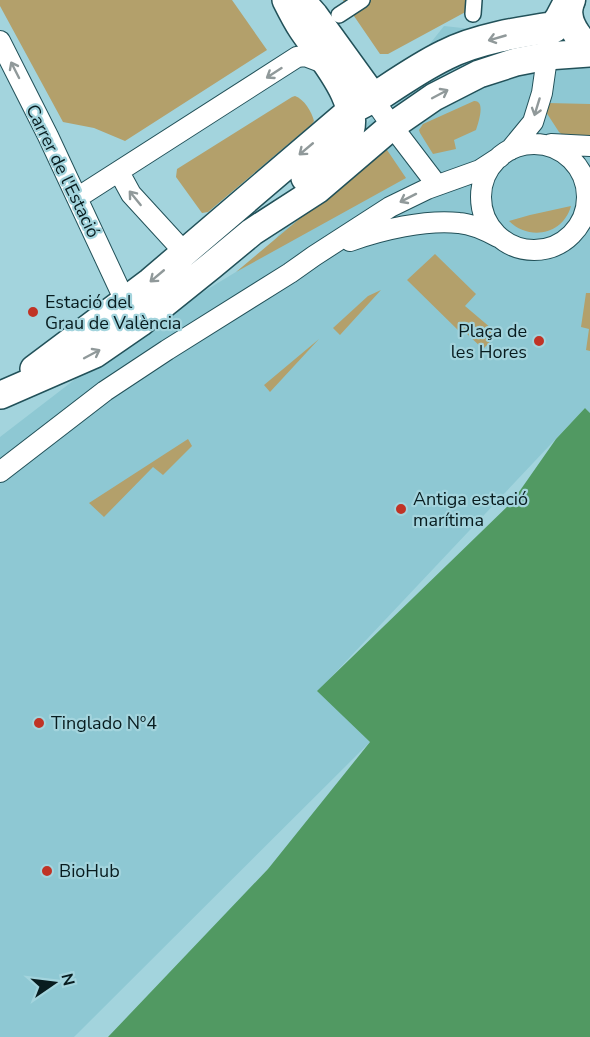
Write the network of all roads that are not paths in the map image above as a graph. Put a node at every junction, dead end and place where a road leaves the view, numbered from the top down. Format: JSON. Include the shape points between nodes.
{"nodes":[{"id":1,"x":286,"y":0,"type":"edge"},
{"id":2,"x":299,"y":0,"type":"edge"},
{"id":3,"x":362,"y":0,"type":"edge"},
{"id":4,"x":339,"y":15,"type":"dead end"},
{"id":5,"x":571,"y":16,"type":"edge"},
{"id":6,"x":0,"y":41,"type":"edge"},
{"id":7,"x":590,"y":49,"type":"edge"},
{"id":8,"x":590,"y":53,"type":"edge"},
{"id":9,"x":548,"y":56,"type":"junction"},
{"id":10,"x":326,"y":64,"type":"junction"},
{"id":11,"x":362,"y":105,"type":"junction"},
{"id":12,"x":392,"y":126,"type":"junction"},
{"id":13,"x":536,"y":144,"type":"junction"},
{"id":14,"x":590,"y":146,"type":"edge"},
{"id":15,"x":505,"y":154,"type":"junction"},
{"id":16,"x":119,"y":172,"type":"junction"},
{"id":17,"x":437,"y":185,"type":"junction"},
{"id":18,"x":77,"y":198,"type":"junction"},
{"id":19,"x":586,"y":215,"type":"edge"},
{"id":20,"x":252,"y":232,"type":"junction"},
{"id":21,"x":500,"y":238,"type":"junction"},
{"id":22,"x":185,"y":253,"type":"junction"},
{"id":23,"x":314,"y":256,"type":"junction"},
{"id":24,"x":125,"y":301,"type":"junction"},
{"id":25,"x":0,"y":395,"type":"edge"},
{"id":26,"x":0,"y":472,"type":"edge"}],
"edges":[{"from":1,"to":10,"type":"main road"},
{"from":2,"to":11,"type":"main road","via":[[313,15]]},
{"from":3,"to":4,"type":"street"},
{"from":5,"to":7,"type":"main road","via":[[580,39]]},
{"from":5,"to":9,"type":"street","via":[[549,42]]},
{"from":5,"to":11,"type":"main road","one_way":true,"via":[[461,48]]},
{"from":18,"to":6,"type":"street","name":"Carrer de l'Estació","one_way":true},
{"from":8,"to":9,"type":"main road"},
{"from":12,"to":9,"type":"main road","one_way":true,"via":[[434,97],[479,74]]},
{"from":9,"to":15,"type":"street","one_way":true,"via":[[533,122]]},
{"from":10,"to":11,"type":"main road","via":[[342,88]]},
{"from":10,"to":16,"type":"street","one_way":true,"via":[[297,57]]},
{"from":11,"to":12,"type":"street"},
{"from":11,"to":20,"type":"main road","via":[[345,140]]},
{"from":11,"to":22,"type":"main road","one_way":true},
{"from":12,"to":17,"type":"street"},
{"from":12,"to":20,"type":"main road","via":[[317,190]]},
{"from":13,"to":14,"type":"street"},
{"from":13,"to":15,"type":"street","via":[[522,145]]},
{"from":13,"to":19,"type":"street","via":[[554,148],[580,170],[586,187]]},
{"from":15,"to":17,"type":"street","via":[[480,170]]},
{"from":15,"to":21,"type":"street","via":[[488,171],[482,189],[482,207]]},
{"from":16,"to":18,"type":"street"},
{"from":22,"to":16,"type":"street","one_way":true,"via":[[131,194]]},
{"from":17,"to":23,"type":"street","one_way":true,"via":[[390,207]]},
{"from":18,"to":24,"type":"street","name":"Carrer de l'Estació"},
{"from":19,"to":21,"type":"street","via":[[572,235],[545,249],[529,250]]},
{"from":25,"to":20,"type":"main road","one_way":true,"via":[[95,354],[140,323]]},
{"from":21,"to":23,"type":"street","via":[[462,223],[445,222],[380,232]]},
{"from":22,"to":24,"type":"main road","one_way":true},
{"from":23,"to":26,"type":"street","via":[[166,350]]},
{"from":24,"to":25,"type":"main road"}]}
